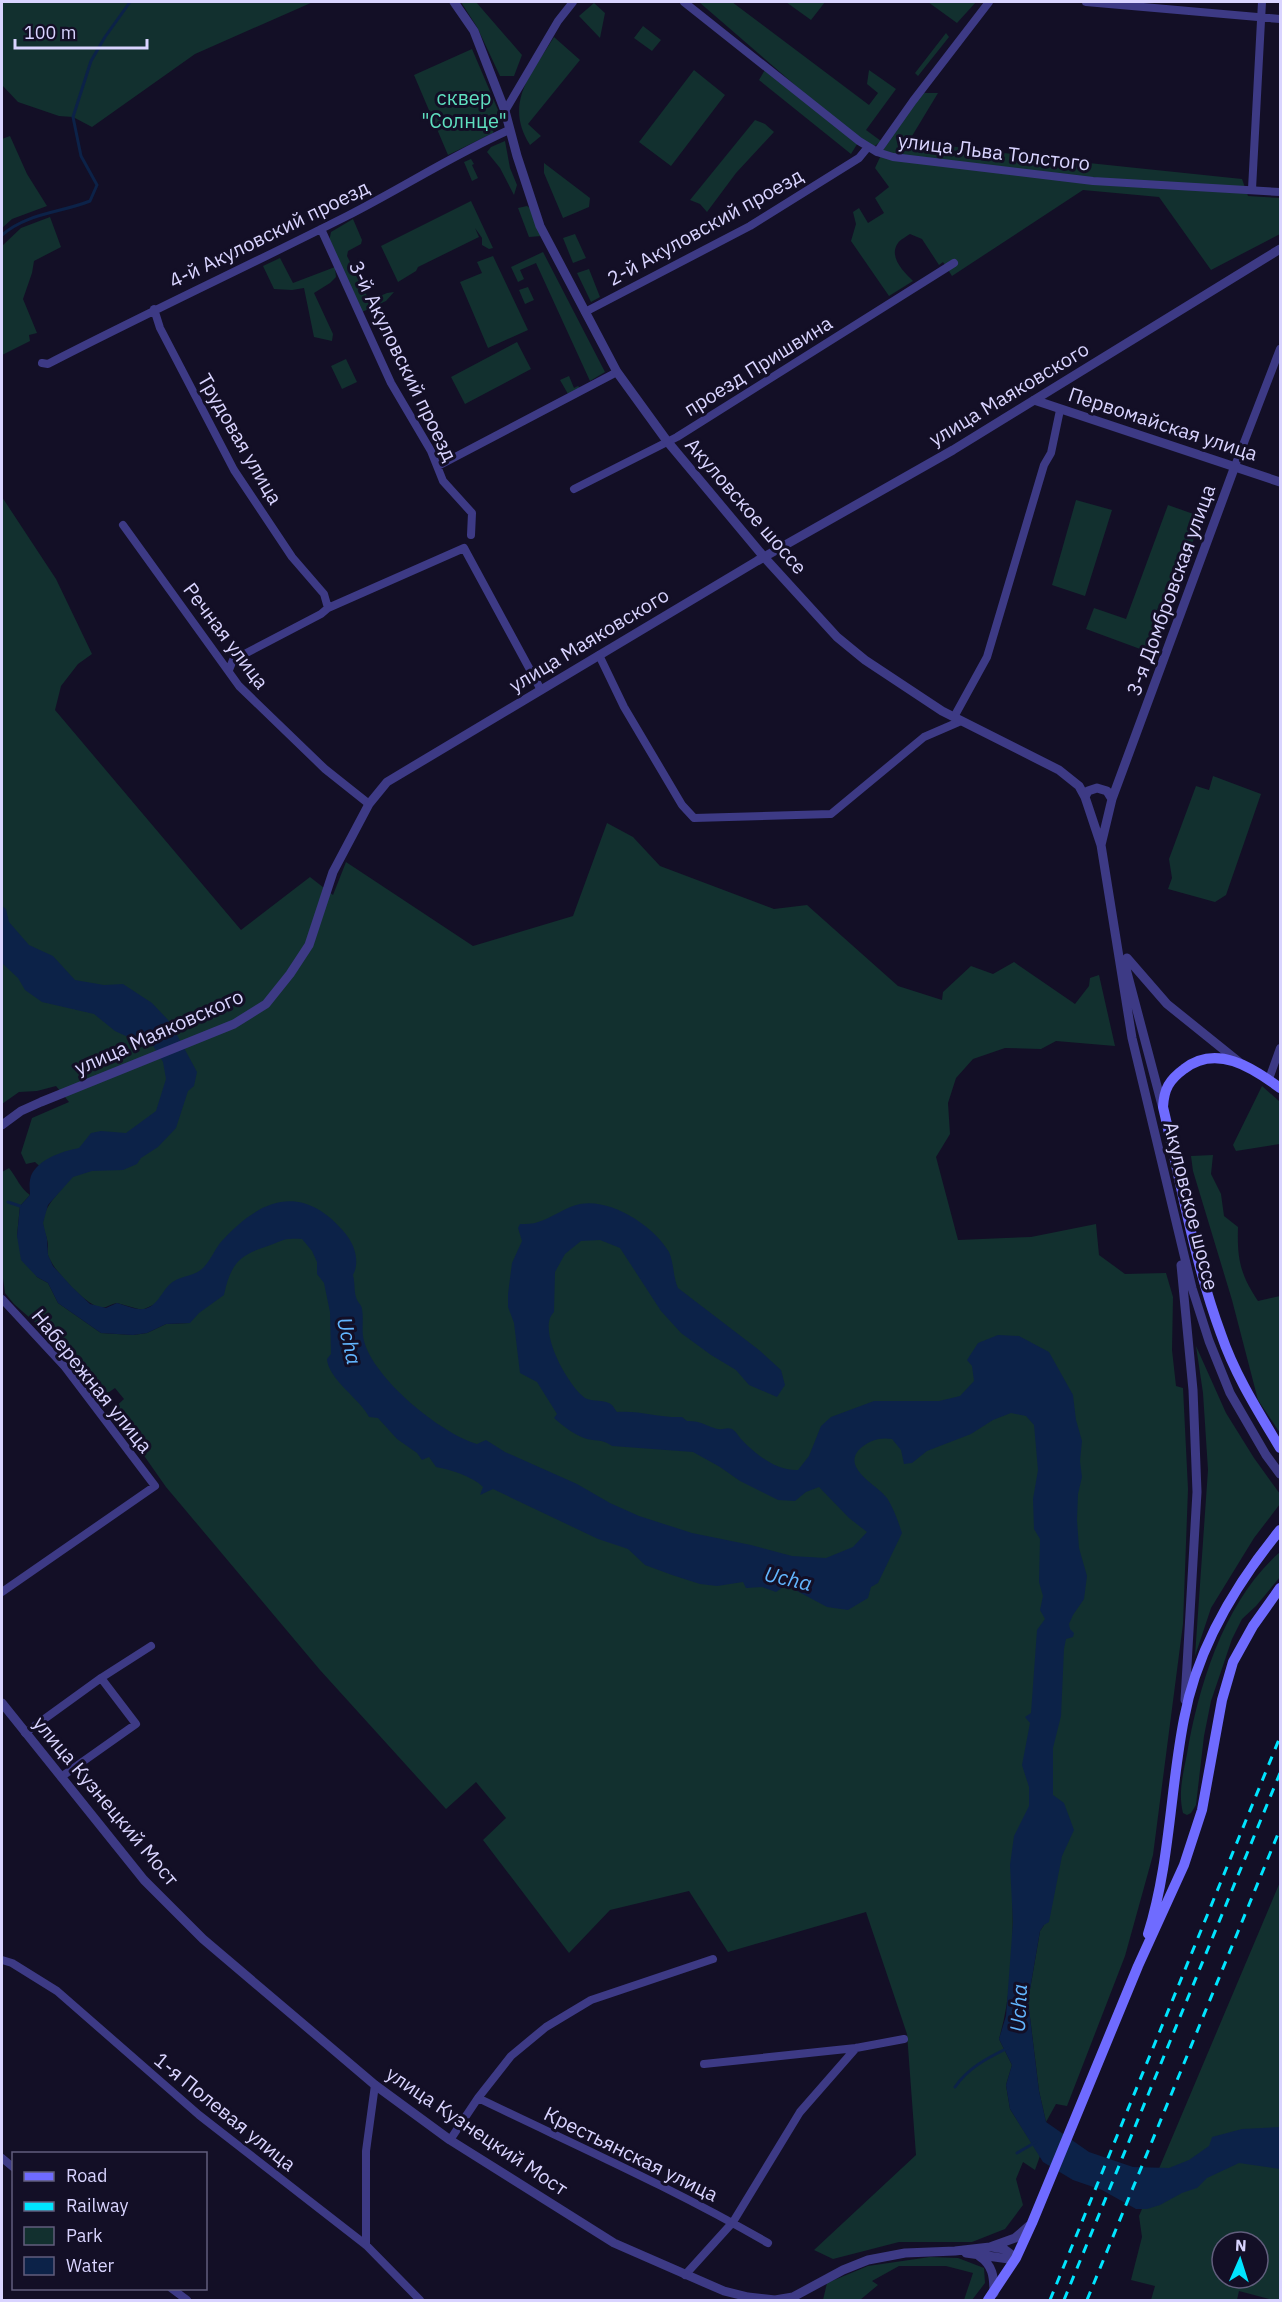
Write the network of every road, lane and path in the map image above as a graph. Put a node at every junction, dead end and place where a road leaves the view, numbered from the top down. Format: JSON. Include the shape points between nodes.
{"nodes":[{"id":1,"x":454,"y":2,"type":"edge"},
{"id":2,"x":573,"y":2,"type":"edge"},
{"id":3,"x":684,"y":2,"type":"edge"},
{"id":4,"x":988,"y":2,"type":"edge"},
{"id":5,"x":1086,"y":2,"type":"edge"},
{"id":6,"x":1262,"y":2,"type":"edge"},
{"id":7,"x":1260,"y":18,"type":"junction"},
{"id":8,"x":1281,"y":19,"type":"edge"},
{"id":9,"x":505,"y":111,"type":"junction"},
{"id":10,"x":509,"y":130,"type":"junction"},
{"id":11,"x":868,"y":147,"type":"junction"},
{"id":12,"x":877,"y":152,"type":"junction"},
{"id":13,"x":1252,"y":189,"type":"junction"},
{"id":14,"x":1281,"y":192,"type":"edge"},
{"id":15,"x":321,"y":229,"type":"junction"},
{"id":16,"x":1281,"y":249,"type":"edge"},
{"id":17,"x":954,"y":263,"type":"dead end"},
{"id":18,"x":154,"y":309,"type":"junction"},
{"id":19,"x":585,"y":312,"type":"junction"},
{"id":20,"x":1281,"y":349,"type":"edge"},
{"id":21,"x":42,"y":363,"type":"dead end"},
{"id":22,"x":617,"y":372,"type":"junction"},
{"id":23,"x":1034,"y":400,"type":"junction"},
{"id":24,"x":1060,"y":410,"type":"junction"},
{"id":25,"x":667,"y":441,"type":"junction"},
{"id":26,"x":438,"y":466,"type":"junction"},
{"id":27,"x":1235,"y":466,"type":"junction"},
{"id":28,"x":1281,"y":482,"type":"edge"},
{"id":29,"x":574,"y":489,"type":"dead end"},
{"id":30,"x":123,"y":525,"type":"dead end"},
{"id":31,"x":471,"y":535,"type":"dead end"},
{"id":32,"x":764,"y":557,"type":"junction"},
{"id":33,"x":328,"y":608,"type":"junction"},
{"id":34,"x":599,"y":655,"type":"junction"},
{"id":35,"x":229,"y":670,"type":"junction"},
{"id":36,"x":541,"y":690,"type":"junction"},
{"id":37,"x":957,"y":719,"type":"junction"},
{"id":38,"x":1085,"y":797,"type":"junction"},
{"id":39,"x":1112,"y":799,"type":"junction"},
{"id":40,"x":369,"y":804,"type":"junction"},
{"id":41,"x":1089,"y":809,"type":"junction"},
{"id":42,"x":1108,"y":812,"type":"junction"},
{"id":43,"x":1101,"y":845,"type":"junction"},
{"id":44,"x":1116,"y":929,"type":"junction"},
{"id":45,"x":1119,"y":943,"type":"junction"},
{"id":46,"x":1281,"y":1048,"type":"edge"},
{"id":47,"x":1239,"y":1062,"type":"junction"},
{"id":48,"x":1269,"y":1079,"type":"junction"},
{"id":49,"x":1281,"y":1088,"type":"edge"},
{"id":50,"x":1162,"y":1107,"type":"junction"},
{"id":51,"x":2,"y":1125,"type":"edge"},
{"id":52,"x":1175,"y":1221,"type":"junction"},
{"id":53,"x":2,"y":1299,"type":"edge"},
{"id":54,"x":1281,"y":1448,"type":"edge"},
{"id":55,"x":1281,"y":1474,"type":"edge"},
{"id":56,"x":1277,"y":1534,"type":"edge"},
{"id":57,"x":1281,"y":1588,"type":"edge"},
{"id":58,"x":2,"y":1592,"type":"edge"},
{"id":59,"x":151,"y":1646,"type":"dead end"},
{"id":60,"x":101,"y":1677,"type":"junction"},
{"id":61,"x":2,"y":1703,"type":"edge"},
{"id":62,"x":1184,"y":1719,"type":"junction"},
{"id":63,"x":25,"y":1733,"type":"junction"},
{"id":64,"x":61,"y":1778,"type":"junction"},
{"id":65,"x":713,"y":1959,"type":"dead end"},
{"id":66,"x":2,"y":1960,"type":"edge"},
{"id":67,"x":1138,"y":1966,"type":"junction"},
{"id":68,"x":903,"y":2039,"type":"dead end"},
{"id":69,"x":856,"y":2048,"type":"junction"},
{"id":70,"x":704,"y":2064,"type":"dead end"},
{"id":71,"x":375,"y":2085,"type":"junction"},
{"id":72,"x":478,"y":2098,"type":"junction"},
{"id":73,"x":450,"y":2140,"type":"junction"},
{"id":74,"x":733,"y":2222,"type":"junction"},
{"id":75,"x":1032,"y":2223,"type":"junction"},
{"id":76,"x":768,"y":2243,"type":"dead end"},
{"id":77,"x":366,"y":2245,"type":"junction"},
{"id":78,"x":990,"y":2247,"type":"junction"},
{"id":79,"x":955,"y":2251,"type":"junction"},
{"id":80,"x":977,"y":2255,"type":"junction"},
{"id":81,"x":1016,"y":2258,"type":"junction"},
{"id":82,"x":685,"y":2275,"type":"junction"},
{"id":83,"x":172,"y":2290,"type":"edge"},
{"id":84,"x":991,"y":2297,"type":"edge"},
{"id":85,"x":796,"y":2299,"type":"edge"},
{"id":86,"x":187,"y":2301,"type":"edge"},
{"id":87,"x":420,"y":2301,"type":"edge"}],
"edges":[{"from":1,"to":9,"type":"street","name":"Акуловское шоссе","via":[[474,31]]},
{"from":2,"to":9,"type":"street"},
{"from":3,"to":11,"type":"street","name":"улица Льва Толстого"},
{"from":4,"to":12,"type":"street"},
{"from":5,"to":7,"type":"street"},
{"from":6,"to":7,"type":"street"},
{"from":7,"to":8,"type":"street"},
{"from":7,"to":13,"type":"street"},
{"from":9,"to":10,"type":"street","name":"Акуловское шоссе"},
{"from":10,"to":15,"type":"street","name":"4-й Акуловский проезд"},
{"from":10,"to":19,"type":"street","name":"Акуловское шоссе","via":[[540,226]]},
{"from":11,"to":12,"type":"street","name":"улица Льва Толстого"},
{"from":11,"to":19,"type":"street","name":"2-й Акуловский проезд","via":[[859,158],[750,226]]},
{"from":12,"to":13,"type":"street","name":"улица Льва Толстого","via":[[1093,181]]},
{"from":13,"to":14,"type":"street","name":"улица Льва Толстого"},
{"from":15,"to":18,"type":"street","name":"4-й Акуловский проезд"},
{"from":15,"to":26,"type":"street","name":"3-й Акуловский проезд","via":[[391,383]]},
{"from":16,"to":23,"type":"street","name":"улица Маяковского"},
{"from":17,"to":25,"type":"street","name":"проезд Пришвина"},
{"from":18,"to":21,"type":"street","name":"4-й Акуловский проезд","via":[[48,364]]},
{"from":18,"to":33,"type":"street","name":"Трудовая улица","via":[[160,328],[234,471],[292,557],[324,594]]},
{"from":19,"to":22,"type":"street","name":"Акуловское шоссе"},
{"from":20,"to":27,"type":"street","name":"3-я Домбровская улица"},
{"from":22,"to":25,"type":"street","name":"Акуловское шоссе"},
{"from":22,"to":26,"type":"street"},
{"from":23,"to":24,"type":"street","name":"Первомайская улица"},
{"from":23,"to":32,"type":"street","name":"улица Маяковского"},
{"from":24,"to":27,"type":"street","name":"Первомайская улица"},
{"from":24,"to":37,"type":"street","via":[[1051,453],[1044,465],[987,657]]},
{"from":25,"to":29,"type":"street","name":"проезд Пришвина"},
{"from":25,"to":32,"type":"street","name":"Акуловское шоссе"},
{"from":26,"to":31,"type":"street","name":"3-й Акуловский проезд","via":[[443,481],[472,513]]},
{"from":27,"to":28,"type":"street","name":"Первомайская улица"},
{"from":27,"to":39,"type":"street","name":"3-я Домбровская улица"},
{"from":30,"to":35,"type":"street","name":"Речная улица"},
{"from":32,"to":34,"type":"street","name":"улица Маяковского"},
{"from":32,"to":37,"type":"street","name":"Акуловское шоссе","via":[[837,637],[865,660]]},
{"from":33,"to":35,"type":"street","via":[[233,660]]},
{"from":33,"to":36,"type":"street","via":[[464,548]]},
{"from":34,"to":36,"type":"street","name":"улица Маяковского"},
{"from":34,"to":37,"type":"street","via":[[635,726],[682,806],[694,818],[831,814],[924,737]]},
{"from":35,"to":40,"type":"street","name":"Речная улица","via":[[239,686],[290,736]]},
{"from":36,"to":40,"type":"street","name":"улица Маяковского","via":[[387,782]]},
{"from":37,"to":38,"type":"street","name":"Акуловское шоссе","via":[[1059,770],[1075,782]]},
{"from":38,"to":39,"type":"street","via":[[1097,788],[1107,791]]},
{"from":38,"to":41,"type":"street","name":"Акуловское шоссе"},
{"from":39,"to":42,"type":"street","name":"3-я Домбровская улица"},
{"from":40,"to":51,"type":"street","name":"улица Маяковского","via":[[333,872],[309,945],[266,1004],[234,1024],[21,1111]]},
{"from":41,"to":42,"type":"street","via":[[1098,814]]},
{"from":41,"to":43,"type":"street","name":"Акуловское шоссе"},
{"from":42,"to":43,"type":"street","name":"3-я Домбровская улица"},
{"from":43,"to":44,"type":"street","name":"Акуловское шоссе"},
{"from":44,"to":45,"type":"street","name":"Акуловское шоссе"},
{"from":44,"to":52,"type":"street","name":"Акуловское шоссе","via":[[1130,1029]]},
{"from":45,"to":47,"type":"street","via":[[1133,967],[1167,1004]]},
{"from":45,"to":50,"type":"street","name":"Акуловское шоссе"},
{"from":46,"to":48,"type":"street"},
{"from":47,"to":48,"type":"main road"},
{"from":47,"to":50,"type":"main road","via":[[1215,1057],[1189,1065],[1168,1084]]},
{"from":48,"to":49,"type":"main road"},
{"from":50,"to":54,"type":"main road","name":"Акуловское шоссе","via":[[1221,1335],[1244,1386]]},
{"from":52,"to":55,"type":"street","name":"Акуловское шоссе","via":[[1192,1288],[1230,1393]]},
{"from":52,"to":62,"type":"street","via":[[1188,1319],[1197,1492]]},
{"from":53,"to":58,"type":"street","name":"Набережная улица","via":[[65,1367],[155,1486]]},
{"from":56,"to":62,"type":"main road","via":[[1242,1580],[1221,1617],[1200,1661]]},
{"from":57,"to":67,"type":"main road","via":[[1246,1636],[1233,1662],[1194,1838]]},
{"from":59,"to":60,"type":"street"},
{"from":60,"to":63,"type":"street"},
{"from":60,"to":64,"type":"street","via":[[136,1724]]},
{"from":61,"to":63,"type":"street","name":"улица Кузнецкий Мост"},
{"from":62,"to":67,"type":"main road","via":[[1161,1881]]},
{"from":63,"to":64,"type":"street","name":"улица Кузнецкий Мост"},
{"from":64,"to":71,"type":"street","name":"улица Кузнецкий Мост","via":[[144,1880],[195,1930]]},
{"from":65,"to":72,"type":"street","via":[[591,2000],[546,2026],[512,2056]]},
{"from":66,"to":77,"type":"street","name":"1-я Полевая улица","via":[[57,1991],[199,2115]]},
{"from":67,"to":75,"type":"main road"},
{"from":68,"to":69,"type":"street"},
{"from":69,"to":70,"type":"street"},
{"from":69,"to":74,"type":"street","via":[[800,2112]]},
{"from":71,"to":73,"type":"street","name":"улица Кузнецкий Мост"},
{"from":71,"to":77,"type":"street","via":[[366,2151]]},
{"from":72,"to":73,"type":"street"},
{"from":72,"to":74,"type":"street","name":"Крестьянская улица"},
{"from":73,"to":82,"type":"street","name":"улица Кузнецкий Мост","via":[[614,2243]]},
{"from":74,"to":76,"type":"street","name":"Крестьянская улица"},
{"from":74,"to":82,"type":"street"},
{"from":75,"to":78,"type":"street","via":[[1015,2238]]},
{"from":75,"to":81,"type":"main road"},
{"from":77,"to":87,"type":"street","name":"1-я Полевая улица"},
{"from":78,"to":79,"type":"street"},
{"from":78,"to":81,"type":"street","via":[[1005,2249]]},
{"from":79,"to":80,"type":"street"},
{"from":79,"to":85,"type":"street","name":"улица Кузнецкий Мост","via":[[905,2253],[868,2260],[843,2270]]},
{"from":80,"to":81,"type":"street"},
{"from":80,"to":84,"type":"street","via":[[988,2262],[993,2274]]},
{"from":81,"to":84,"type":"main road"},
{"from":82,"to":85,"type":"street","name":"улица Кузнецкий Мост","via":[[748,2297]]},
{"from":83,"to":86,"type":"street"}]}
